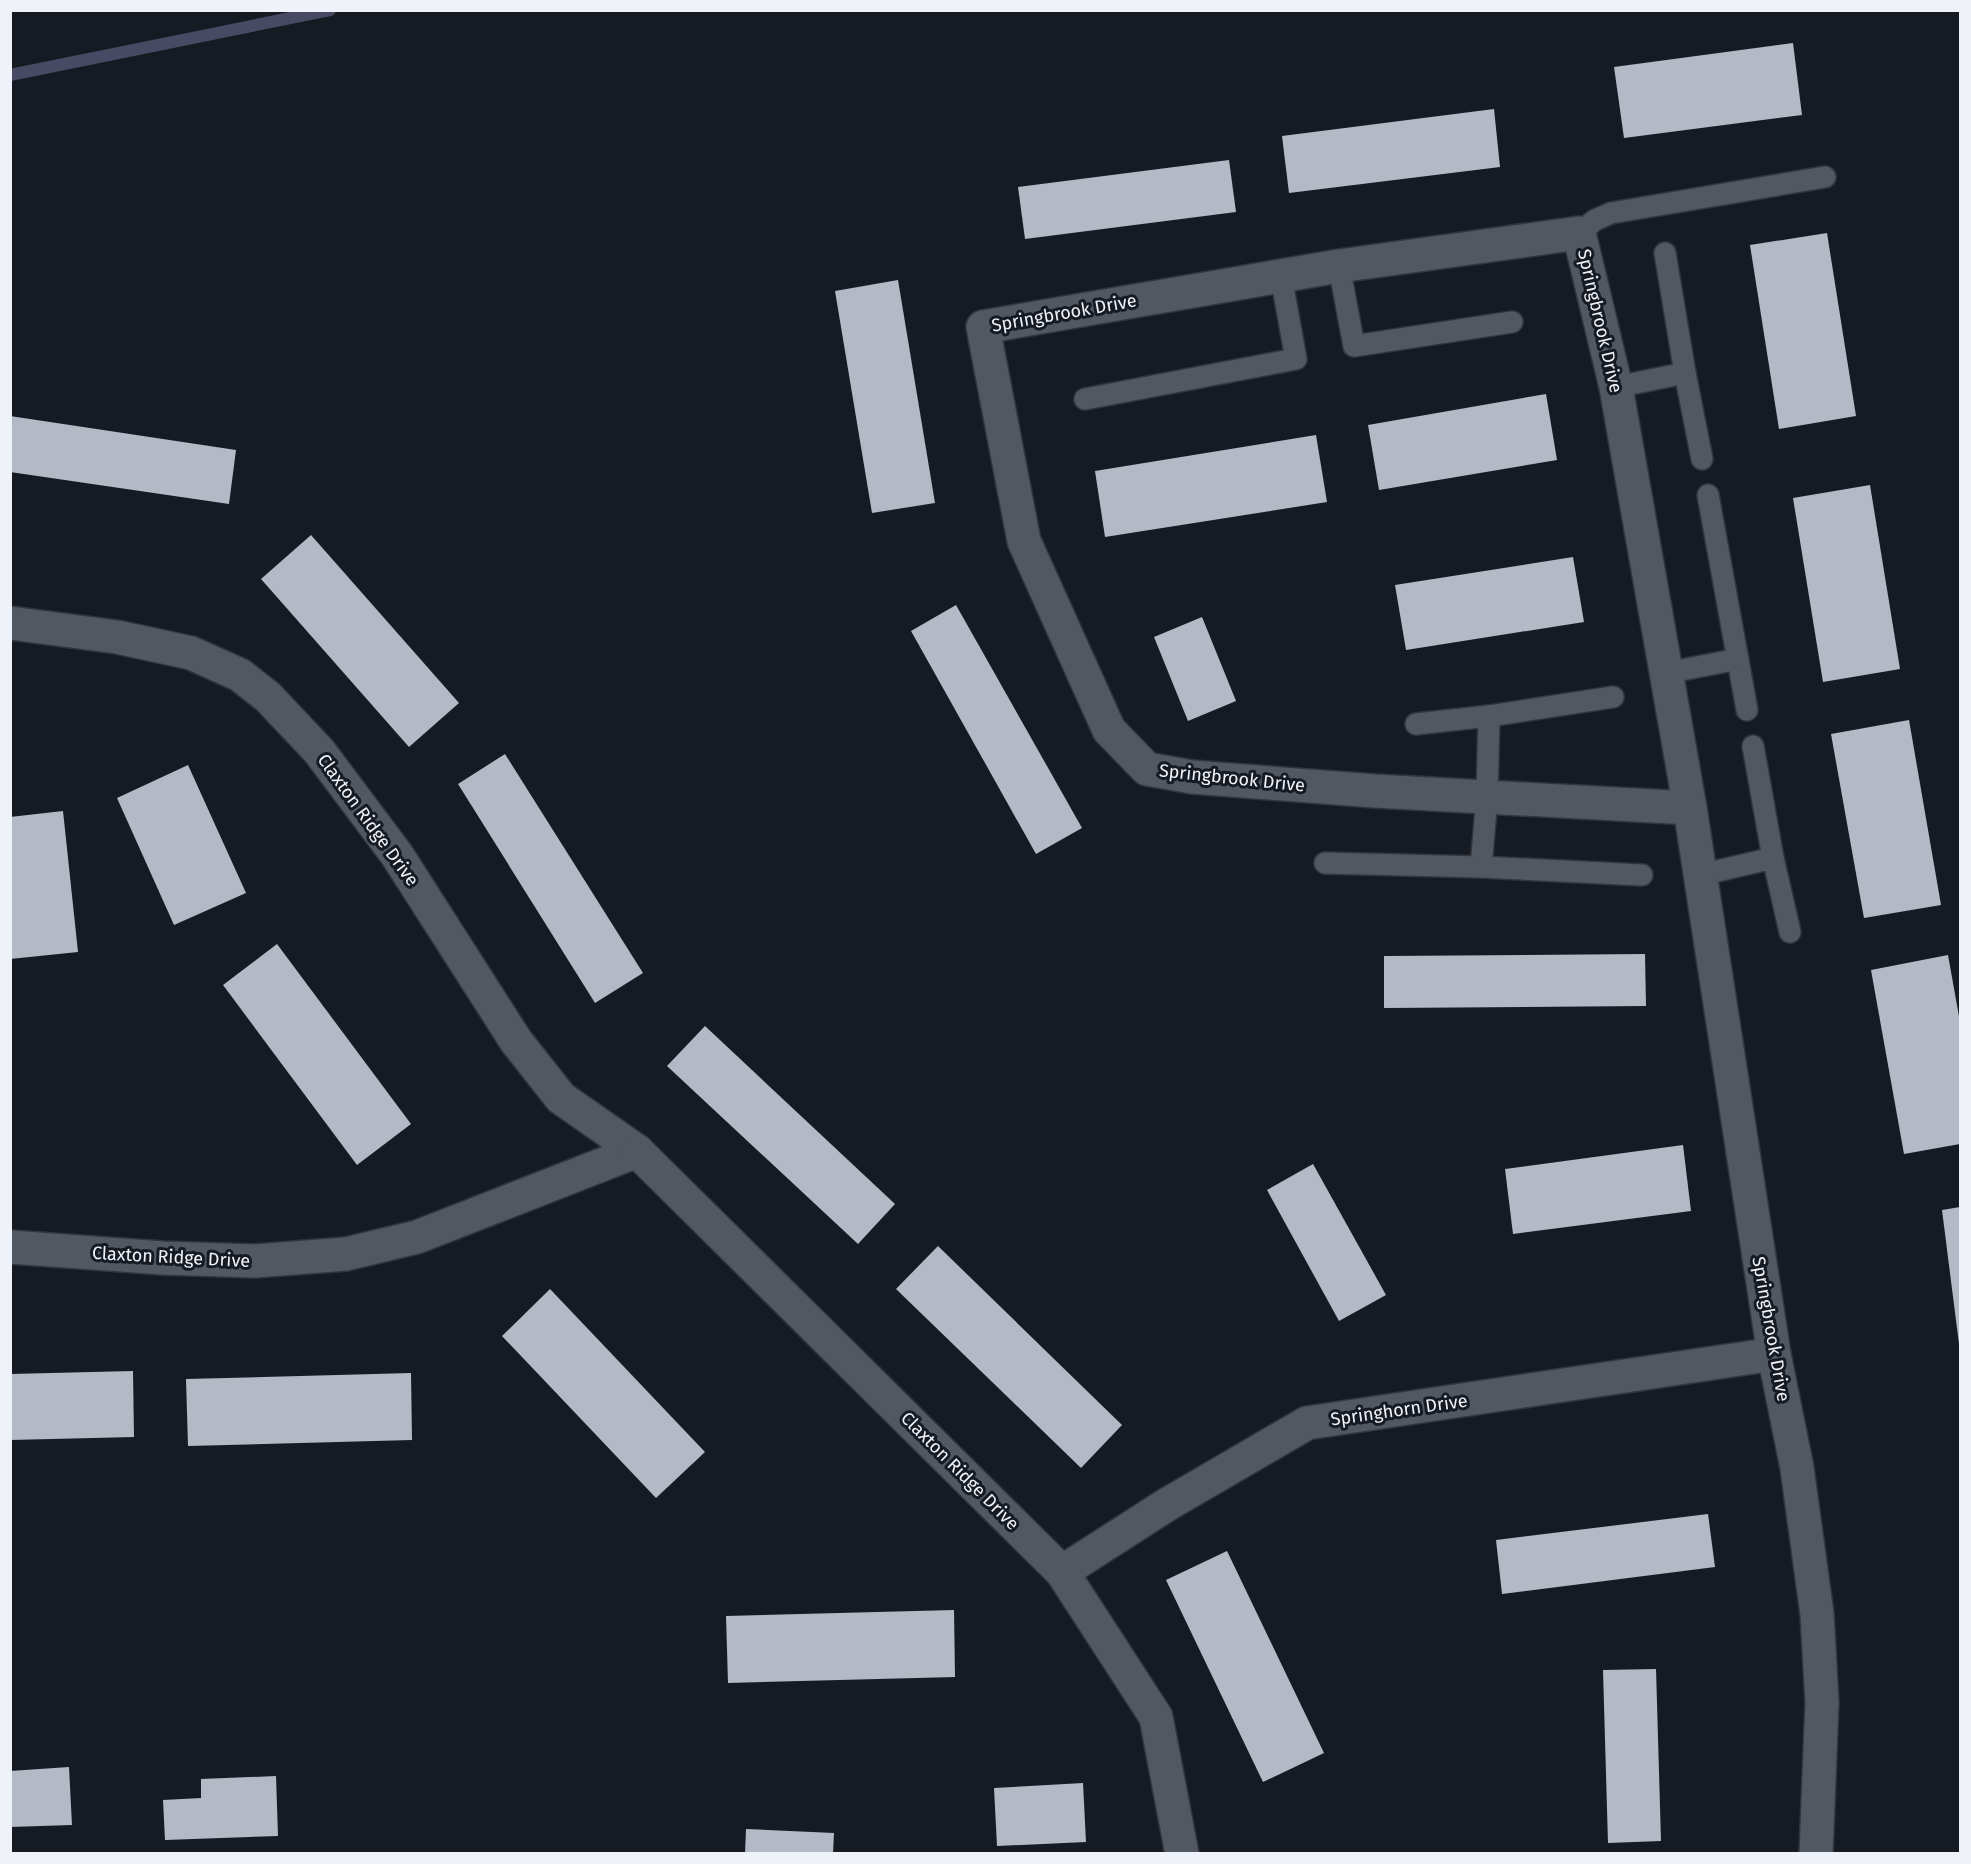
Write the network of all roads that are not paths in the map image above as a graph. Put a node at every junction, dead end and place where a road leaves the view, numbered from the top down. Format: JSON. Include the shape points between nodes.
{"nodes":[{"id":1,"x":1825,"y":177,"type":"dead end"},
{"id":2,"x":1579,"y":233,"type":"junction"},
{"id":3,"x":1665,"y":254,"type":"dead end"},
{"id":4,"x":1339,"y":266,"type":"junction"},
{"id":5,"x":1281,"y":276,"type":"junction"},
{"id":6,"x":1512,"y":322,"type":"dead end"},
{"id":7,"x":1685,"y":373,"type":"junction"},
{"id":8,"x":1616,"y":387,"type":"junction"},
{"id":9,"x":1085,"y":399,"type":"dead end"},
{"id":10,"x":1702,"y":459,"type":"dead end"},
{"id":11,"x":1708,"y":495,"type":"dead end"},
{"id":12,"x":10,"y":623,"type":"edge"},
{"id":13,"x":1738,"y":659,"type":"junction"},
{"id":14,"x":1666,"y":673,"type":"junction"},
{"id":15,"x":1613,"y":697,"type":"dead end"},
{"id":16,"x":1748,"y":710,"type":"dead end"},
{"id":17,"x":1489,"y":716,"type":"junction"},
{"id":18,"x":1416,"y":724,"type":"dead end"},
{"id":19,"x":1753,"y":746,"type":"dead end"},
{"id":20,"x":1487,"y":797,"type":"junction"},
{"id":21,"x":1690,"y":808,"type":"junction"},
{"id":22,"x":1773,"y":858,"type":"junction"},
{"id":23,"x":1325,"y":863,"type":"dead end"},
{"id":24,"x":1481,"y":867,"type":"junction"},
{"id":25,"x":1642,"y":875,"type":"dead end"},
{"id":26,"x":1700,"y":875,"type":"junction"},
{"id":27,"x":1790,"y":932,"type":"dead end"},
{"id":28,"x":637,"y":1151,"type":"junction"},
{"id":29,"x":10,"y":1247,"type":"edge"},
{"id":30,"x":1774,"y":1354,"type":"junction"},
{"id":31,"x":1062,"y":1572,"type":"junction"},
{"id":32,"x":1182,"y":1854,"type":"edge"},
{"id":33,"x":1816,"y":1854,"type":"edge"}],
"edges":[{"from":1,"to":2,"type":"lane","via":[[1611,213]]},
{"from":2,"to":4,"type":"street","name":"Springbrook Drive"},
{"from":2,"to":8,"type":"street","name":"Springbrook Drive"},
{"from":3,"to":7,"type":"lane"},
{"from":4,"to":5,"type":"street","name":"Springbrook Drive"},
{"from":4,"to":6,"type":"lane","via":[[1354,346]]},
{"from":5,"to":9,"type":"lane","via":[[1296,359]]},
{"from":5,"to":20,"type":"street","name":"Springbrook Drive","via":[[982,327],[1024,541],[1109,730],[1147,769],[1192,777]]},
{"from":7,"to":8,"type":"lane"},
{"from":7,"to":10,"type":"lane"},
{"from":8,"to":14,"type":"street","name":"Springbrook Drive"},
{"from":11,"to":13,"type":"lane"},
{"from":12,"to":28,"type":"street","name":"Claxton Ridge Drive","via":[[117,637],[191,653],[240,675],[268,697],[319,752],[397,855],[516,1041],[561,1098]]},
{"from":13,"to":14,"type":"lane"},
{"from":13,"to":16,"type":"lane"},
{"from":14,"to":21,"type":"street","name":"Springbrook Drive"},
{"from":15,"to":17,"type":"lane"},
{"from":17,"to":18,"type":"lane"},
{"from":17,"to":20,"type":"lane"},
{"from":19,"to":22,"type":"lane"},
{"from":20,"to":21,"type":"street","name":"Springbrook Drive"},
{"from":20,"to":24,"type":"lane"},
{"from":21,"to":26,"type":"street","name":"Springbrook Drive"},
{"from":22,"to":26,"type":"lane"},
{"from":22,"to":27,"type":"lane"},
{"from":23,"to":24,"type":"lane"},
{"from":24,"to":25,"type":"lane"},
{"from":26,"to":30,"type":"street","name":"Springbrook Drive"},
{"from":28,"to":29,"type":"street","name":"Claxton Ridge Drive","via":[[417,1237],[346,1254],[255,1261]]},
{"from":28,"to":31,"type":"street","name":"Claxton Ridge Drive"},
{"from":30,"to":31,"type":"street","name":"Springhorn Drive","via":[[1307,1423],[1168,1504]]},
{"from":30,"to":33,"type":"street","name":"Springbrook Drive","via":[[1797,1468],[1817,1614],[1822,1702]]},
{"from":31,"to":32,"type":"street","name":"Claxton Ridge Drive","via":[[1156,1717]]}]}
